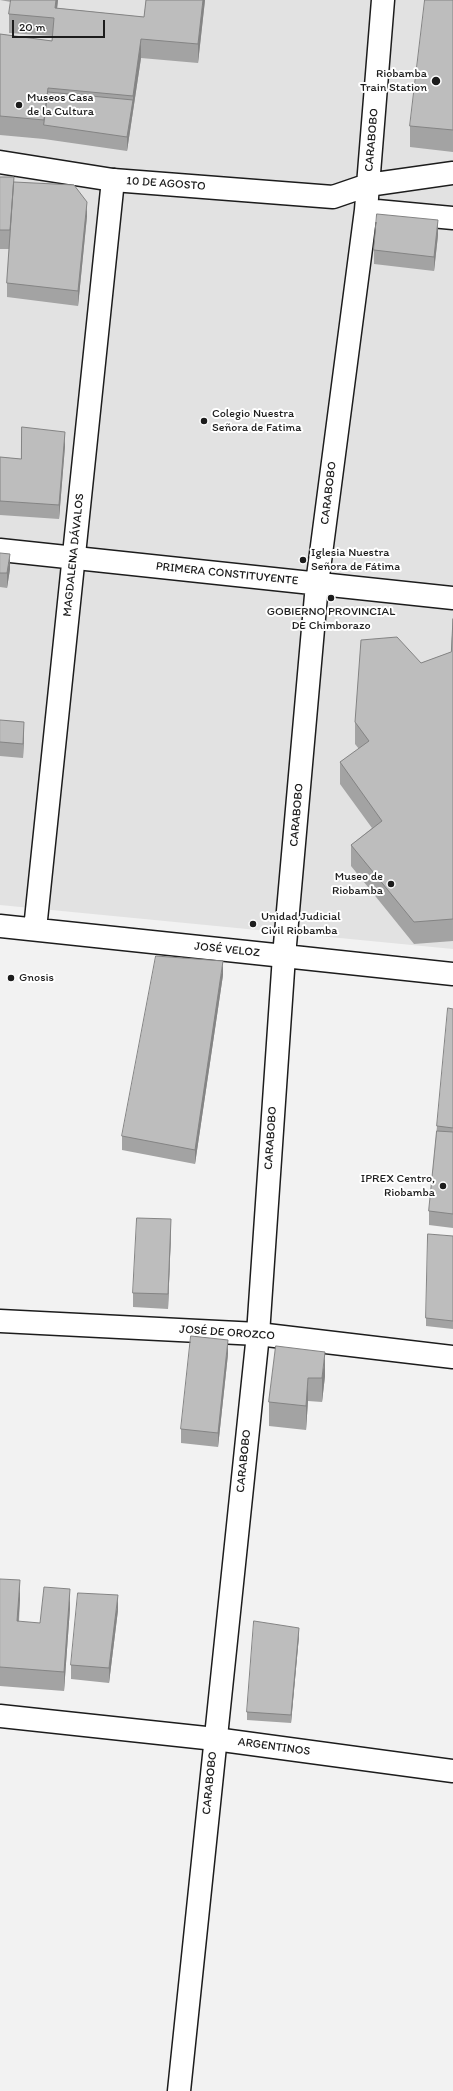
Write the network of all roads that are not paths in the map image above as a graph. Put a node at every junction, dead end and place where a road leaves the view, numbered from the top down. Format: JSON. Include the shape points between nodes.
{"nodes":[{"id":1,"x":383,"y":0,"type":"edge"},
{"id":2,"x":0,"y":162,"type":"edge"},
{"id":3,"x":453,"y":173,"type":"edge"},
{"id":4,"x":113,"y":180,"type":"junction"},
{"id":5,"x":368,"y":185,"type":"junction"},
{"id":6,"x":333,"y":197,"type":"joint"},
{"id":7,"x":366,"y":210,"type":"junction"},
{"id":8,"x":453,"y":218,"type":"edge"},
{"id":9,"x":0,"y":550,"type":"edge"},
{"id":10,"x":74,"y":558,"type":"junction"},
{"id":11,"x":317,"y":584,"type":"junction"},
{"id":12,"x":453,"y":598,"type":"edge"},
{"id":13,"x":0,"y":926,"type":"edge"},
{"id":14,"x":34,"y":929,"type":"junction"},
{"id":15,"x":284,"y":956,"type":"junction"},
{"id":16,"x":453,"y":974,"type":"edge"},
{"id":17,"x":0,"y":1321,"type":"edge"},
{"id":18,"x":258,"y":1334,"type":"junction"},
{"id":19,"x":453,"y":1357,"type":"edge"},
{"id":20,"x":0,"y":1716,"type":"edge"},
{"id":21,"x":215,"y":1739,"type":"junction"},
{"id":22,"x":453,"y":1771,"type":"edge"},
{"id":23,"x":179,"y":2091,"type":"edge"}],
"edges":[{"from":1,"to":5,"type":"main road","name":"CARABOBO"},
{"from":2,"to":4,"type":"main road","name":"10 DE AGOSTO"},
{"from":3,"to":5,"type":"main road"},
{"from":4,"to":6,"type":"main road","name":"10 DE AGOSTO"},
{"from":4,"to":10,"type":"main road","name":"MAGDALENA DÁVALOS"},
{"from":5,"to":6,"type":"main road","name":"CARABOBO"},
{"from":5,"to":7,"type":"main road","name":"CARABOBO"},
{"from":7,"to":8,"type":"main road"},
{"from":7,"to":11,"type":"main road","name":"CARABOBO"},
{"from":9,"to":10,"type":"main road","name":"PRIMERA CONSTITUYENTE"},
{"from":10,"to":11,"type":"main road","name":"PRIMERA CONSTITUYENTE"},
{"from":10,"to":14,"type":"main road","name":"MAGDALENA DÁVALOS"},
{"from":11,"to":12,"type":"main road","name":"PRIMERA CONSTITUYENTE"},
{"from":11,"to":15,"type":"main road","name":"CARABOBO"},
{"from":13,"to":14,"type":"main road","name":"JOSÉ VELOZ"},
{"from":14,"to":15,"type":"main road","name":"JOSÉ VELOZ"},
{"from":15,"to":16,"type":"main road","name":"JOSÉ VELOZ"},
{"from":15,"to":18,"type":"main road","name":"CARABOBO"},
{"from":17,"to":18,"type":"main road","name":"JOSÉ DE OROZCO"},
{"from":18,"to":19,"type":"main road","name":"JOSÉ DE OROZCO"},
{"from":18,"to":21,"type":"main road","name":"CARABOBO"},
{"from":20,"to":21,"type":"main road","name":"ARGENTINOS"},
{"from":21,"to":22,"type":"main road","name":"ARGENTINOS"},
{"from":21,"to":23,"type":"main road","name":"CARABOBO"}]}
